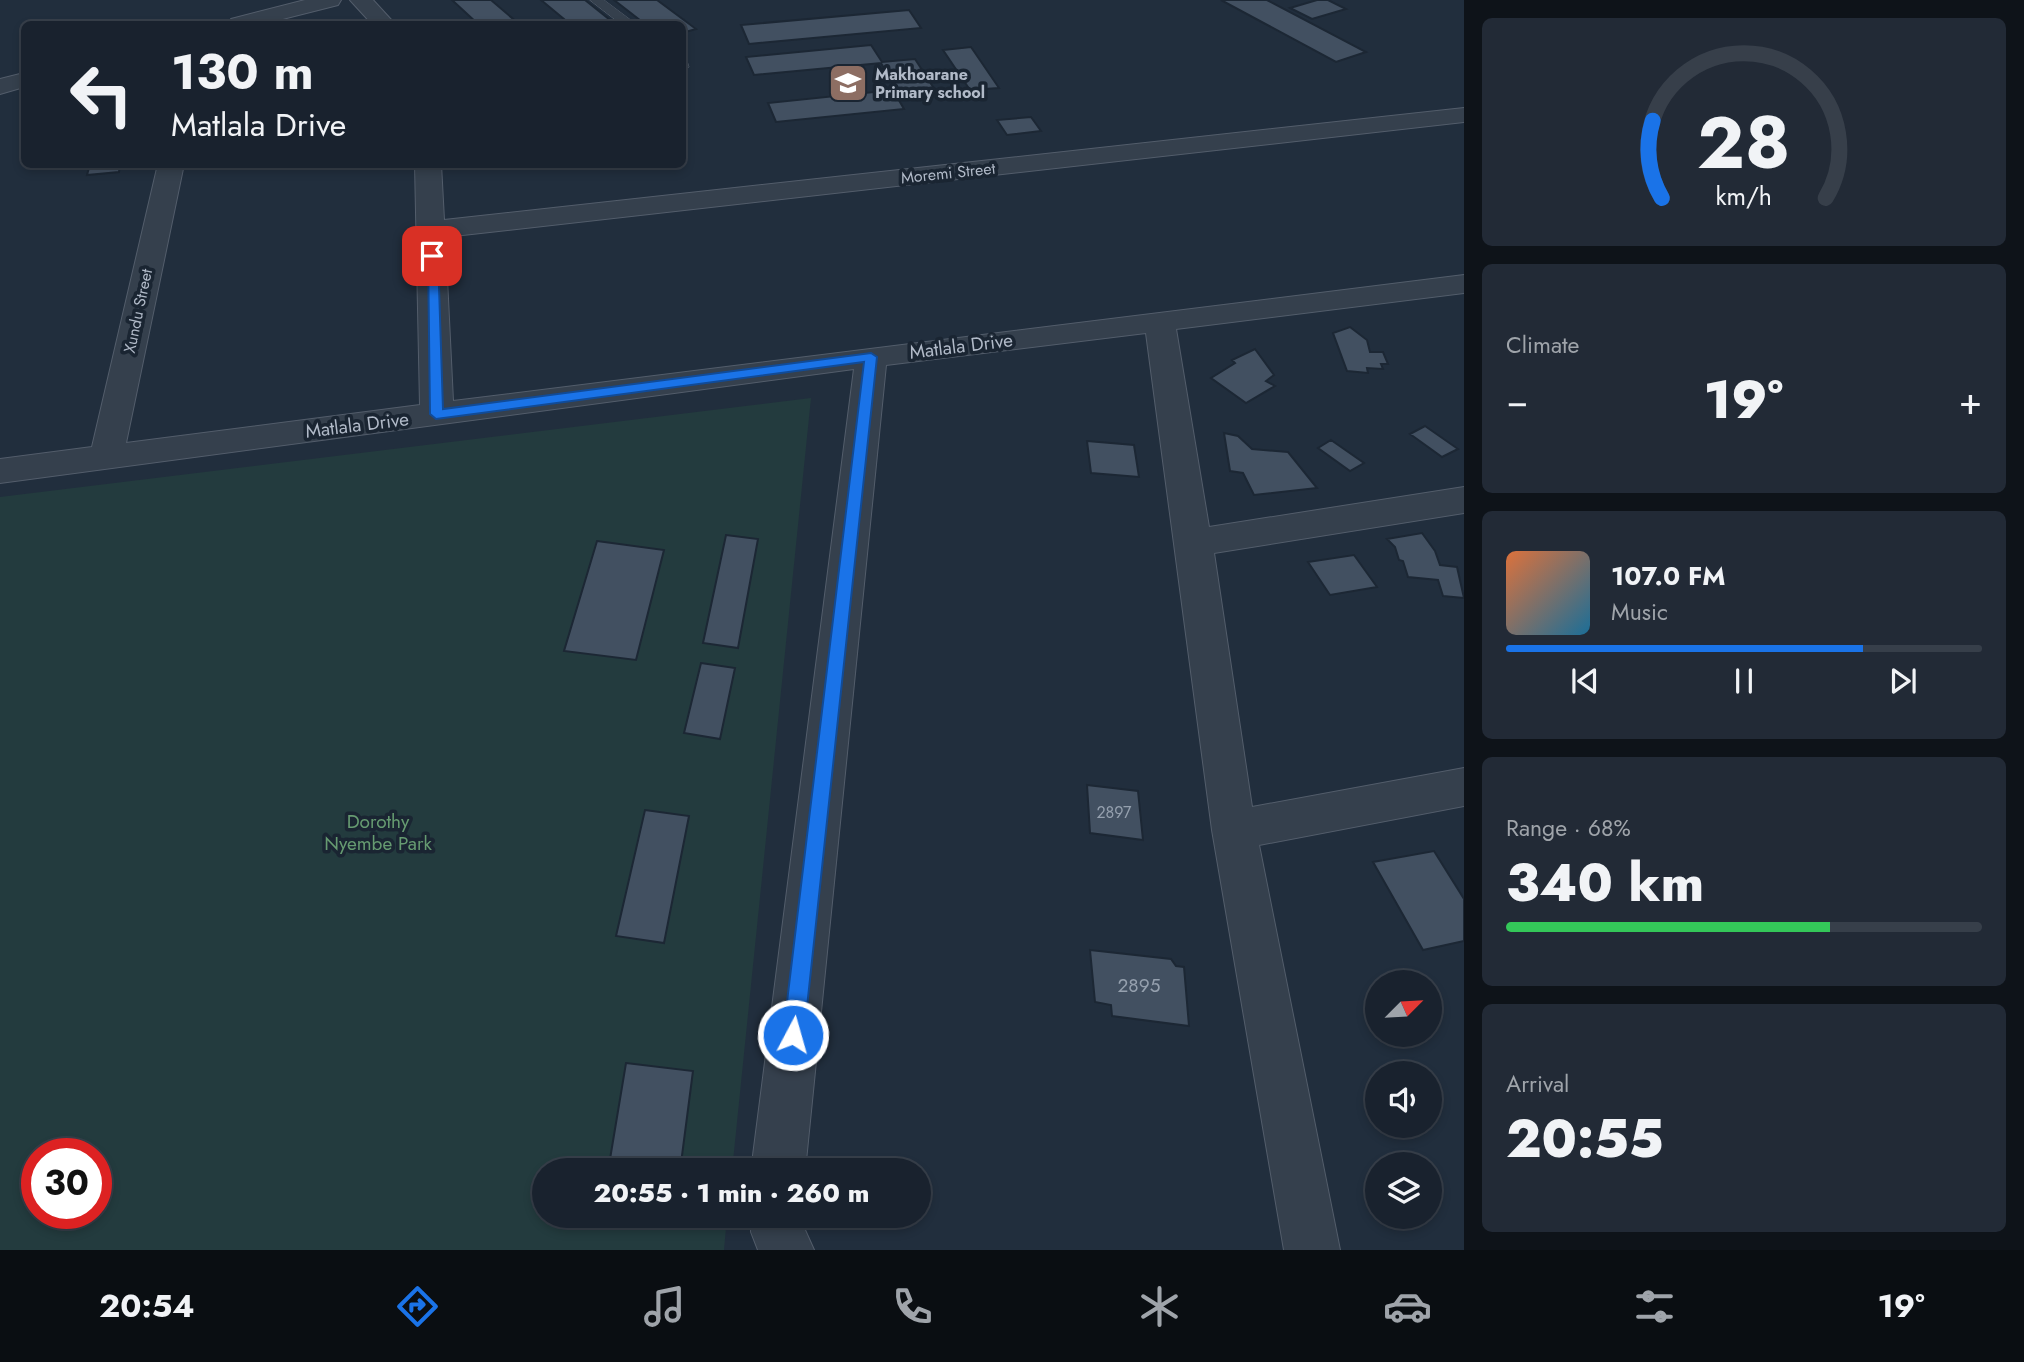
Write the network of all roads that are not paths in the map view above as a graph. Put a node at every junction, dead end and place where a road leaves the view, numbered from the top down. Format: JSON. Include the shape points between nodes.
{"nodes":[{"id":1,"x":330,"y":0,"type":"edge"},
{"id":2,"x":361,"y":0,"type":"edge"},
{"id":3,"x":596,"y":0,"type":"edge"},
{"id":4,"x":250,"y":21,"type":"edge"},
{"id":5,"x":381,"y":21,"type":"edge"},
{"id":6,"x":625,"y":21,"type":"edge"},
{"id":7,"x":21,"y":81,"type":"edge"},
{"id":8,"x":0,"y":86,"type":"edge"},
{"id":9,"x":1464,"y":115,"type":"edge"},
{"id":10,"x":170,"y":168,"type":"edge"},
{"id":11,"x":428,"y":168,"type":"edge"},
{"id":12,"x":432,"y":230,"type":"junction"},
{"id":13,"x":1464,"y":284,"type":"edge"},
{"id":14,"x":1160,"y":322,"type":"junction"},
{"id":15,"x":871,"y":357,"type":"junction"},
{"id":16,"x":436,"y":414,"type":"junction"},
{"id":17,"x":106,"y":458,"type":"junction"},
{"id":18,"x":0,"y":471,"type":"edge"},
{"id":19,"x":1464,"y":500,"type":"edge"},
{"id":20,"x":1194,"y":543,"type":"junction"},
{"id":21,"x":1464,"y":787,"type":"edge"},
{"id":22,"x":1234,"y":830,"type":"junction"},
{"id":23,"x":779,"y":1158,"type":"edge"},
{"id":24,"x":778,"y":1228,"type":"edge"},
{"id":25,"x":786,"y":1250,"type":"edge"},
{"id":26,"x":1312,"y":1250,"type":"edge"}],
"edges":[{"from":1,"to":4,"type":"street"},
{"from":2,"to":5,"type":"street"},
{"from":3,"to":6,"type":"lane"},
{"from":7,"to":8,"type":"street"},
{"from":9,"to":12,"type":"street","name":"Moremi Street"},
{"from":10,"to":17,"type":"street","name":"Xundu Street"},
{"from":11,"to":12,"type":"street"},
{"from":12,"to":16,"type":"street"},
{"from":13,"to":14,"type":"street","name":"Matlala Drive"},
{"from":14,"to":15,"type":"street","name":"Matlala Drive"},
{"from":14,"to":20,"type":"street"},
{"from":15,"to":16,"type":"street","name":"Matlala Drive"},
{"from":15,"to":23,"type":"street"},
{"from":16,"to":17,"type":"street","name":"Matlala Drive"},
{"from":17,"to":18,"type":"street","name":"Matlala Drive"},
{"from":19,"to":20,"type":"street"},
{"from":20,"to":22,"type":"street"},
{"from":21,"to":22,"type":"street"},
{"from":22,"to":26,"type":"street"},
{"from":24,"to":25,"type":"street"}]}
